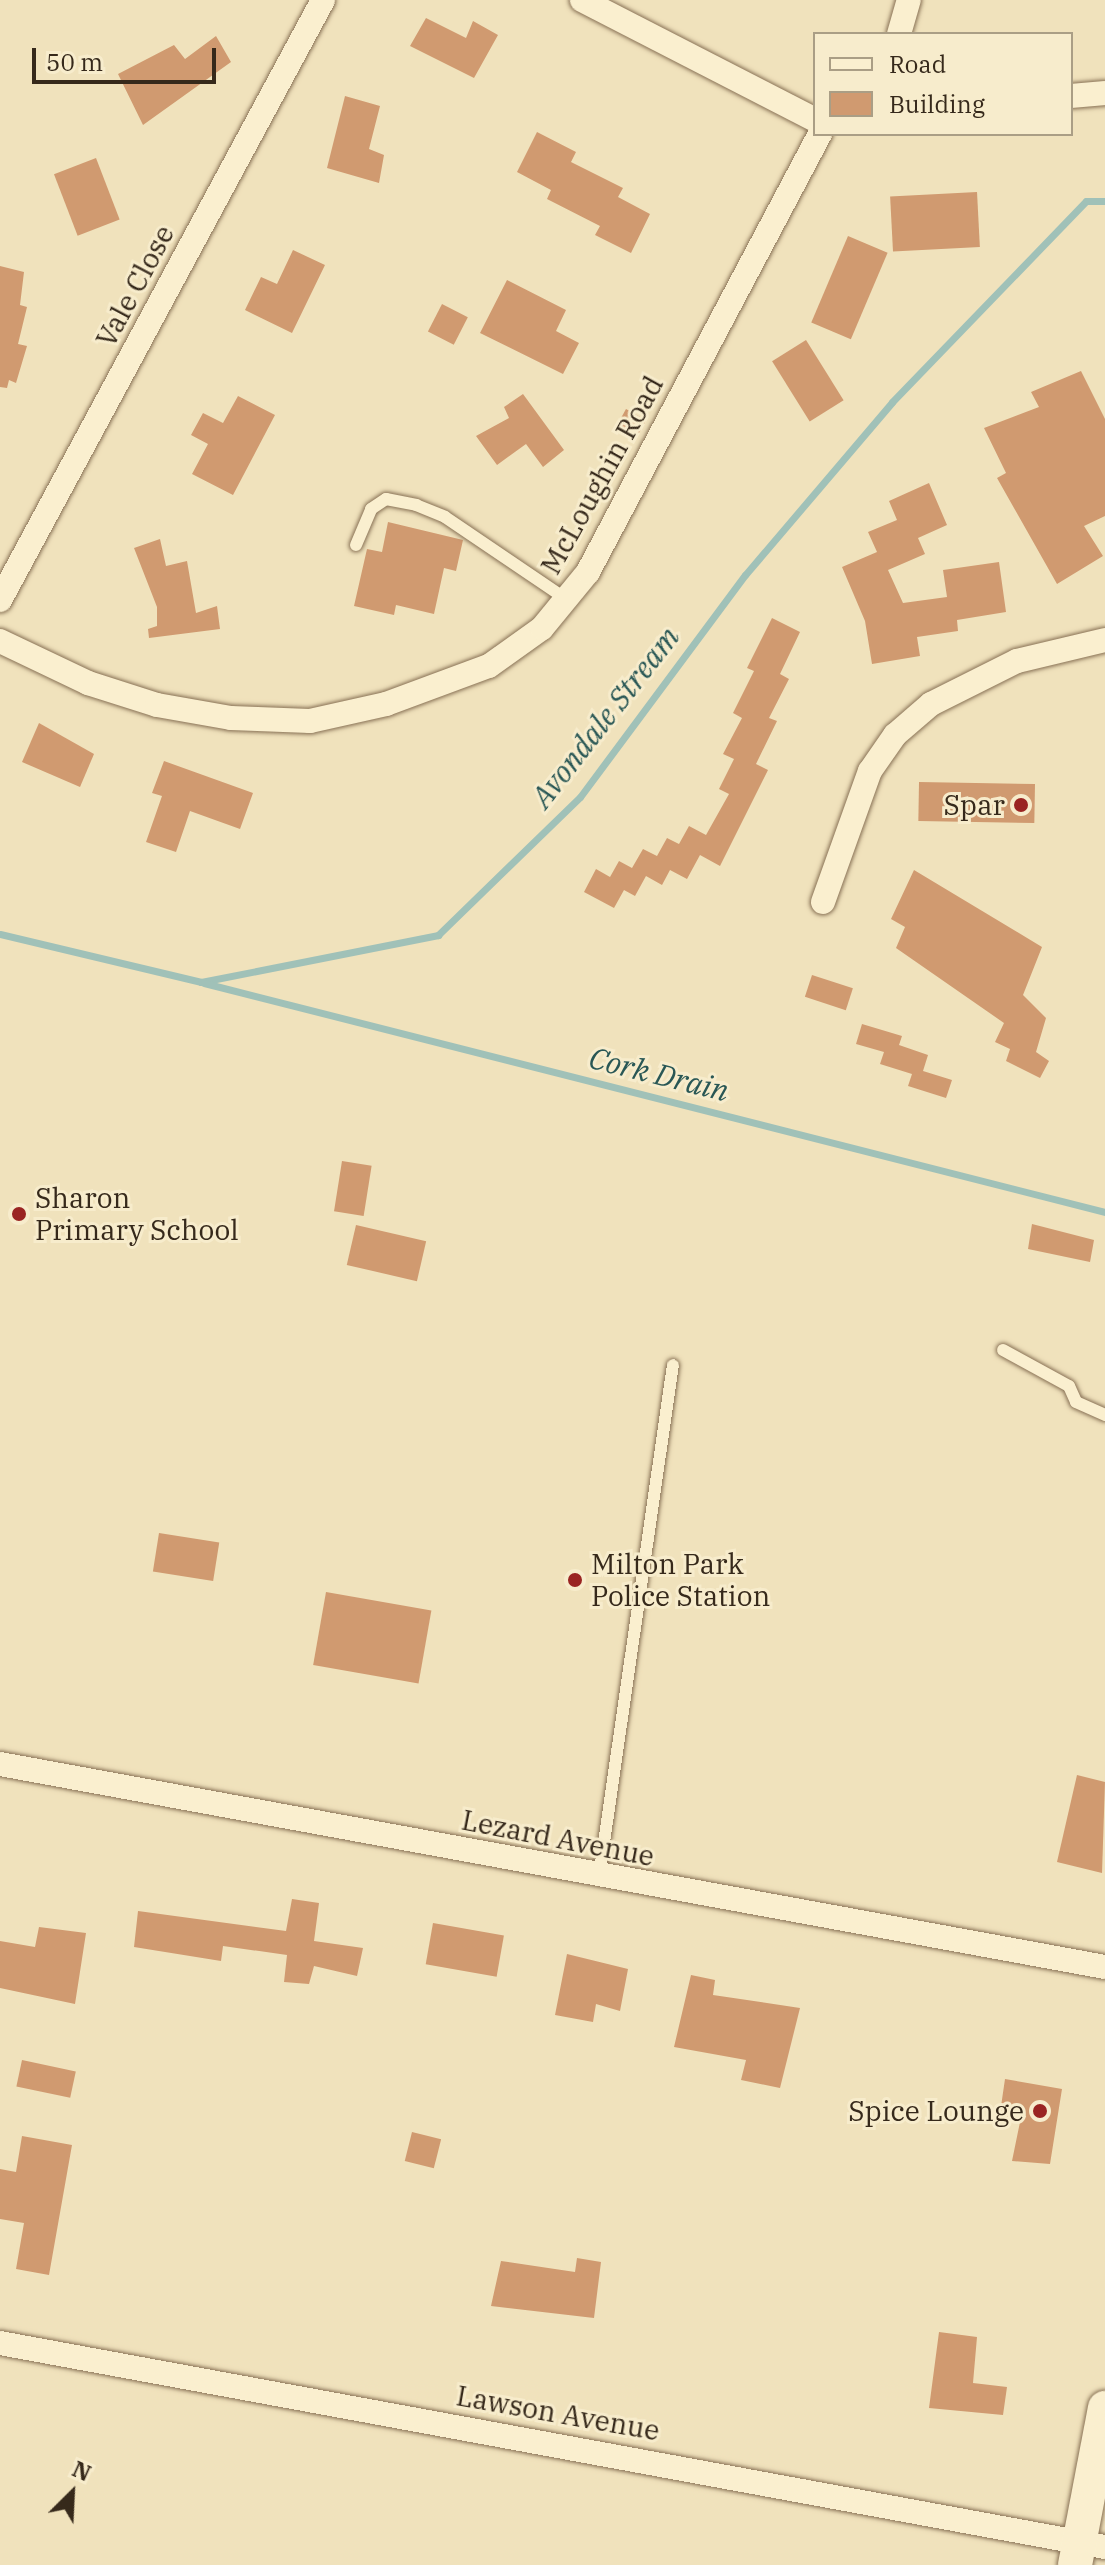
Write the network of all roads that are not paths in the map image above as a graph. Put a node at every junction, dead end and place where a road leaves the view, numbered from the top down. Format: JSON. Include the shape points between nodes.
{"nodes":[{"id":1,"x":323,"y":0,"type":"edge"},
{"id":2,"x":582,"y":0,"type":"edge"},
{"id":3,"x":909,"y":0,"type":"edge"},
{"id":4,"x":900,"y":32,"type":"edge"},
{"id":5,"x":1105,"y":93,"type":"edge"},
{"id":6,"x":1073,"y":96,"type":"edge"},
{"id":7,"x":813,"y":119,"type":"edge"},
{"id":8,"x":819,"y":136,"type":"edge"},
{"id":9,"x":356,"y":545,"type":"dead end"},
{"id":10,"x":566,"y":599,"type":"junction"},
{"id":11,"x":0,"y":600,"type":"edge"},
{"id":12,"x":1105,"y":640,"type":"edge"},
{"id":13,"x":0,"y":641,"type":"edge"},
{"id":14,"x":823,"y":902,"type":"dead end"},
{"id":15,"x":1003,"y":1350,"type":"dead end"},
{"id":16,"x":673,"y":1365,"type":"dead end"},
{"id":17,"x":1105,"y":1415,"type":"edge"},
{"id":18,"x":0,"y":1764,"type":"edge"},
{"id":19,"x":599,"y":1877,"type":"junction"},
{"id":20,"x":1105,"y":1967,"type":"edge"},
{"id":21,"x":0,"y":2343,"type":"edge"},
{"id":22,"x":1105,"y":2408,"type":"edge"},
{"id":23,"x":1087,"y":2552,"type":"edge"}],
"edges":[{"from":1,"to":11,"type":"street","name":"Vale Close"},
{"from":2,"to":7,"type":"street"},
{"from":3,"to":4,"type":"street"},
{"from":5,"to":6,"type":"street"},
{"from":8,"to":10,"type":"street","name":"McLoughin Road","via":[[588,572]]},
{"from":9,"to":10,"type":"lane","via":[[371,509],[386,499],[416,505],[445,517]]},
{"from":10,"to":13,"type":"street","name":"McLoughin Road","via":[[542,628],[489,666],[386,704],[310,721],[231,718],[157,705],[88,683]]},
{"from":12,"to":14,"type":"street","via":[[1017,661],[931,704],[895,735],[870,771]]},
{"from":15,"to":17,"type":"lane","via":[[1069,1386],[1076,1402]]},
{"from":16,"to":19,"type":"lane"},
{"from":18,"to":19,"type":"street","name":"Lezard Avenue"},
{"from":19,"to":20,"type":"street","name":"Lezard Avenue"},
{"from":21,"to":23,"type":"street","name":"Lawson Avenue","via":[[785,2485]]},
{"from":22,"to":23,"type":"main road"}]}
